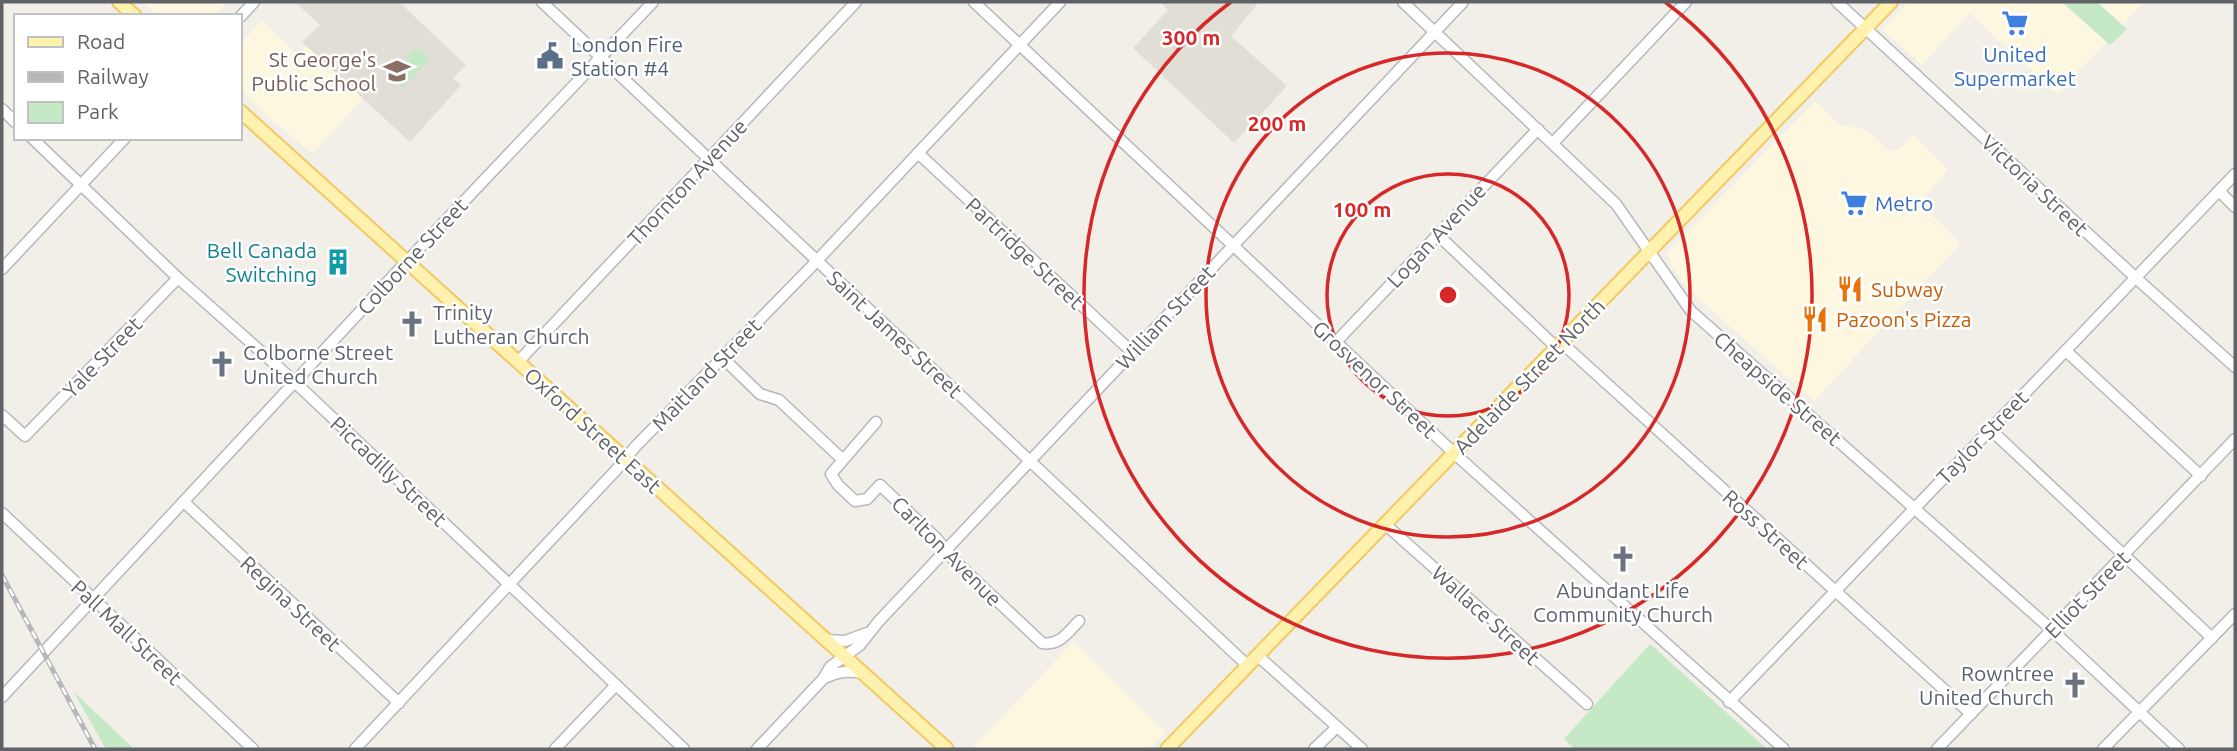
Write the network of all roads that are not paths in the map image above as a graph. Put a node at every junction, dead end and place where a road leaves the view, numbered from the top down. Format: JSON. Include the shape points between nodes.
{"nodes":[{"id":1,"x":119,"y":2,"type":"edge"},
{"id":2,"x":254,"y":2,"type":"edge"},
{"id":3,"x":541,"y":2,"type":"edge"},
{"id":4,"x":653,"y":2,"type":"edge"},
{"id":5,"x":856,"y":2,"type":"edge"},
{"id":6,"x":974,"y":2,"type":"edge"},
{"id":7,"x":1060,"y":2,"type":"edge"},
{"id":8,"x":1403,"y":2,"type":"edge"},
{"id":9,"x":1463,"y":2,"type":"edge"},
{"id":10,"x":1686,"y":2,"type":"edge"},
{"id":11,"x":1837,"y":2,"type":"edge"},
{"id":12,"x":1891,"y":2,"type":"edge"},
{"id":13,"x":133,"y":14,"type":"edge"},
{"id":14,"x":242,"y":15,"type":"edge"},
{"id":15,"x":1866,"y":29,"type":"junction"},
{"id":16,"x":1435,"y":32,"type":"junction"},
{"id":17,"x":1020,"y":44,"type":"junction"},
{"id":18,"x":600,"y":57,"type":"junction"},
{"id":19,"x":242,"y":112,"type":"edge"},
{"id":20,"x":1538,"y":129,"type":"junction"},
{"id":21,"x":34,"y":140,"type":"edge"},
{"id":22,"x":123,"y":140,"type":"edge"},
{"id":23,"x":1553,"y":143,"type":"junction"},
{"id":24,"x":918,"y":153,"type":"junction"},
{"id":25,"x":708,"y":158,"type":"junction"},
{"id":26,"x":2235,"y":174,"type":"edge"},
{"id":27,"x":80,"y":184,"type":"junction"},
{"id":28,"x":2218,"y":191,"type":"junction"},
{"id":29,"x":2235,"y":207,"type":"edge"},
{"id":30,"x":1437,"y":234,"type":"junction"},
{"id":31,"x":1234,"y":245,"type":"junction"},
{"id":32,"x":1648,"y":250,"type":"junction"},
{"id":33,"x":817,"y":260,"type":"junction"},
{"id":34,"x":407,"y":262,"type":"junction"},
{"id":35,"x":2,"y":269,"type":"edge"},
{"id":36,"x":178,"y":278,"type":"junction"},
{"id":37,"x":2136,"y":278,"type":"junction"},
{"id":38,"x":1336,"y":342,"type":"junction"},
{"id":39,"x":1559,"y":345,"type":"junction"},
{"id":40,"x":2066,"y":351,"type":"junction"},
{"id":41,"x":1132,"y":352,"type":"junction"},
{"id":42,"x":723,"y":358,"type":"junction"},
{"id":43,"x":518,"y":362,"type":"junction"},
{"id":44,"x":2235,"y":367,"type":"edge"},
{"id":45,"x":295,"y":382,"type":"junction"},
{"id":46,"x":2,"y":415,"type":"edge"},
{"id":47,"x":876,"y":422,"type":"dead end"},
{"id":48,"x":1990,"y":429,"type":"junction"},
{"id":49,"x":2235,"y":439,"type":"edge"},
{"id":50,"x":1455,"y":454,"type":"junction"},
{"id":51,"x":625,"y":459,"type":"junction"},
{"id":52,"x":842,"y":459,"type":"junction"},
{"id":53,"x":1030,"y":461,"type":"junction"},
{"id":54,"x":2201,"y":476,"type":"junction"},
{"id":55,"x":184,"y":502,"type":"junction"},
{"id":56,"x":1914,"y":507,"type":"junction"},
{"id":57,"x":2,"y":513,"type":"edge"},
{"id":58,"x":1386,"y":525,"type":"junction"},
{"id":59,"x":946,"y":550,"type":"junction"},
{"id":60,"x":2125,"y":555,"type":"junction"},
{"id":61,"x":509,"y":584,"type":"junction"},
{"id":62,"x":1834,"y":591,"type":"junction"},
{"id":63,"x":92,"y":599,"type":"junction"},
{"id":64,"x":2235,"y":614,"type":"edge"},
{"id":65,"x":1079,"y":621,"type":"dead end"},
{"id":66,"x":2052,"y":630,"type":"junction"},
{"id":67,"x":867,"y":633,"type":"junction"},
{"id":68,"x":2212,"y":638,"type":"junction"},
{"id":69,"x":825,"y":640,"type":"junction"},
{"id":70,"x":1258,"y":656,"type":"junction"},
{"id":71,"x":845,"y":657,"type":"junction"},
{"id":72,"x":1248,"y":666,"type":"junction"},
{"id":73,"x":863,"y":673,"type":"junction"},
{"id":74,"x":823,"y":678,"type":"junction"},
{"id":75,"x":616,"y":685,"type":"junction"},
{"id":76,"x":2,"y":697,"type":"edge"},
{"id":77,"x":1729,"y":702,"type":"junction"},
{"id":78,"x":399,"y":704,"type":"junction"},
{"id":79,"x":1587,"y":705,"type":"dead end"},
{"id":80,"x":2138,"y":712,"type":"junction"},
{"id":81,"x":1971,"y":714,"type":"junction"},
{"id":82,"x":1337,"y":727,"type":"junction"},
{"id":83,"x":253,"y":749,"type":"edge"},
{"id":84,"x":355,"y":749,"type":"edge"},
{"id":85,"x":555,"y":749,"type":"edge"},
{"id":86,"x":684,"y":749,"type":"edge"},
{"id":87,"x":757,"y":749,"type":"edge"},
{"id":88,"x":947,"y":749,"type":"edge"},
{"id":89,"x":1167,"y":749,"type":"edge"},
{"id":90,"x":1314,"y":749,"type":"edge"},
{"id":91,"x":1362,"y":749,"type":"edge"},
{"id":92,"x":1784,"y":749,"type":"edge"},
{"id":93,"x":1937,"y":749,"type":"edge"},
{"id":94,"x":2103,"y":749,"type":"edge"},
{"id":95,"x":2179,"y":749,"type":"edge"}],
"edges":[{"from":1,"to":13,"type":"main road"},
{"from":2,"to":14,"type":"street"},
{"from":3,"to":18,"type":"street","name":"Saint James Street"},
{"from":4,"to":18,"type":"street","name":"Colborne Street"},
{"from":5,"to":25,"type":"street","name":"Thornton Avenue"},
{"from":6,"to":17,"type":"street","name":"Grosvenor Street"},
{"from":7,"to":17,"type":"street","name":"Maitland Street"},
{"from":8,"to":16,"type":"street","name":"Cheapside Street"},
{"from":9,"to":16,"type":"street","name":"William Street"},
{"from":10,"to":23,"type":"street"},
{"from":11,"to":15,"type":"street","name":"Victoria Street"},
{"from":12,"to":15,"type":"main road","name":"Adelaide Street North"},
{"from":15,"to":32,"type":"main road","name":"Adelaide Street North"},
{"from":15,"to":37,"type":"street","name":"Victoria Street"},
{"from":16,"to":20,"type":"street","name":"Cheapside Street"},
{"from":16,"to":31,"type":"street","name":"William Street"},
{"from":17,"to":24,"type":"street","name":"Maitland Street"},
{"from":17,"to":31,"type":"street","name":"Grosvenor Street"},
{"from":18,"to":25,"type":"street","name":"Saint James Street"},
{"from":18,"to":34,"type":"street","name":"Colborne Street"},
{"from":19,"to":34,"type":"main road","name":"Oxford Street East"},
{"from":20,"to":23,"type":"street","name":"Cheapside Street"},
{"from":20,"to":30,"type":"street","name":"Logan Avenue"},
{"from":21,"to":27,"type":"street","name":"Piccadilly Street"},
{"from":22,"to":27,"type":"street"},
{"from":23,"to":32,"type":"street","name":"Cheapside Street","via":[[1616,204]]},
{"from":24,"to":33,"type":"street","name":"Maitland Street"},
{"from":24,"to":41,"type":"street","name":"Partridge Street"},
{"from":25,"to":33,"type":"street","name":"Saint James Street"},
{"from":25,"to":43,"type":"street","name":"Thornton Avenue"},
{"from":26,"to":28,"type":"street","name":"Taylor Street"},
{"from":27,"to":35,"type":"street"},
{"from":27,"to":36,"type":"street","name":"Piccadilly Street"},
{"from":28,"to":29,"type":"street"},
{"from":28,"to":37,"type":"street","name":"Taylor Street"},
{"from":30,"to":38,"type":"street","name":"Logan Avenue"},
{"from":30,"to":39,"type":"street","name":"Ross Street"},
{"from":31,"to":38,"type":"street","name":"Grosvenor Street"},
{"from":31,"to":41,"type":"street","name":"William Street"},
{"from":32,"to":39,"type":"main road","name":"Adelaide Street North"},
{"from":32,"to":56,"type":"street","name":"Cheapside Street","via":[[1690,310]]},
{"from":33,"to":42,"type":"street","name":"Maitland Street"},
{"from":33,"to":53,"type":"street","name":"Saint James Street"},
{"from":34,"to":43,"type":"main road","name":"Oxford Street East"},
{"from":34,"to":45,"type":"street","name":"Colborne Street"},
{"from":36,"to":45,"type":"street","name":"Piccadilly Street"},
{"from":36,"to":46,"type":"street","name":"Yale Street","via":[[25,436]]},
{"from":37,"to":40,"type":"street","name":"Taylor Street"},
{"from":37,"to":44,"type":"street","name":"Victoria Street"},
{"from":38,"to":50,"type":"street","name":"Grosvenor Street"},
{"from":39,"to":50,"type":"main road","name":"Adelaide Street North"},
{"from":39,"to":62,"type":"street","name":"Ross Street"},
{"from":40,"to":48,"type":"street","name":"Taylor Street"},
{"from":40,"to":54,"type":"street"},
{"from":41,"to":53,"type":"street","name":"William Street"},
{"from":42,"to":51,"type":"street","name":"Maitland Street"},
{"from":42,"to":52,"type":"street","via":[[760,394],[779,400]]},
{"from":43,"to":51,"type":"main road","name":"Oxford Street East"},
{"from":45,"to":55,"type":"street","name":"Colborne Street"},
{"from":45,"to":61,"type":"street","name":"Piccadilly Street"},
{"from":47,"to":52,"type":"street"},
{"from":48,"to":56,"type":"street","name":"Taylor Street"},
{"from":48,"to":60,"type":"street"},
{"from":49,"to":54,"type":"street","name":"Elliot Street"},
{"from":50,"to":58,"type":"main road","name":"Adelaide Street North"},
{"from":50,"to":77,"type":"street","name":"Grosvenor Street"},
{"from":51,"to":61,"type":"street","name":"Maitland Street"},
{"from":51,"to":69,"type":"main road","name":"Oxford Street East"},
{"from":52,"to":59,"type":"street","name":"Carlton Avenue","via":[[831,474],[855,501],[867,499],[880,485]]},
{"from":53,"to":59,"type":"street","name":"William Street"},
{"from":53,"to":72,"type":"street","name":"Saint James Street"},
{"from":54,"to":60,"type":"street","name":"Elliot Street"},
{"from":55,"to":63,"type":"street","name":"Colborne Street"},
{"from":55,"to":78,"type":"street","name":"Regina Street"},
{"from":56,"to":62,"type":"street","name":"Taylor Street"},
{"from":56,"to":66,"type":"street","name":"Cheapside Street"},
{"from":57,"to":63,"type":"street","name":"Pall Mall Street"},
{"from":58,"to":70,"type":"main road","name":"Adelaide Street North"},
{"from":58,"to":79,"type":"street","name":"Wallace Street"},
{"from":59,"to":65,"type":"street","name":"Carlton Avenue","via":[[1042,643],[1060,641]]},
{"from":59,"to":67,"type":"street","name":"William Street"},
{"from":60,"to":66,"type":"street","name":"Elliot Street"},
{"from":60,"to":68,"type":"street"},
{"from":61,"to":75,"type":"street","name":"Piccadilly Street"},
{"from":61,"to":78,"type":"street","name":"Maitland Street"},
{"from":62,"to":77,"type":"street","name":"Taylor Street"},
{"from":62,"to":81,"type":"street","name":"Ross Street"},
{"from":63,"to":76,"type":"street","name":"Colborne Street"},
{"from":63,"to":83,"type":"street","name":"Pall Mall Street"},
{"from":64,"to":68,"type":"street"},
{"from":66,"to":80,"type":"street","name":"Cheapside Street"},
{"from":66,"to":81,"type":"street","name":"Elliot Street"},
{"from":67,"to":69,"type":"street"},
{"from":67,"to":71,"type":"street","name":"William Street"},
{"from":68,"to":80,"type":"street"},
{"from":69,"to":71,"type":"main road","name":"Oxford Street East"},
{"from":70,"to":72,"type":"main road","name":"Adelaide Street North"},
{"from":70,"to":82,"type":"street"},
{"from":71,"to":73,"type":"main road","name":"Oxford Street East"},
{"from":71,"to":74,"type":"street","name":"William Street"},
{"from":72,"to":89,"type":"main road","name":"Adelaide Street North"},
{"from":73,"to":74,"type":"street","via":[[845,671]]},
{"from":73,"to":88,"type":"main road","name":"Oxford Street East"},
{"from":74,"to":87,"type":"street","name":"William Street"},
{"from":75,"to":85,"type":"street"},
{"from":75,"to":86,"type":"street","name":"Piccadilly Street"},
{"from":77,"to":92,"type":"street","name":"Grosvenor Street"},
{"from":78,"to":84,"type":"street","name":"Maitland Street"},
{"from":80,"to":94,"type":"street"},
{"from":80,"to":95,"type":"street","name":"Cheapside Street"},
{"from":81,"to":93,"type":"street","name":"Elliot Street"},
{"from":82,"to":90,"type":"street"},
{"from":82,"to":91,"type":"street"}]}
